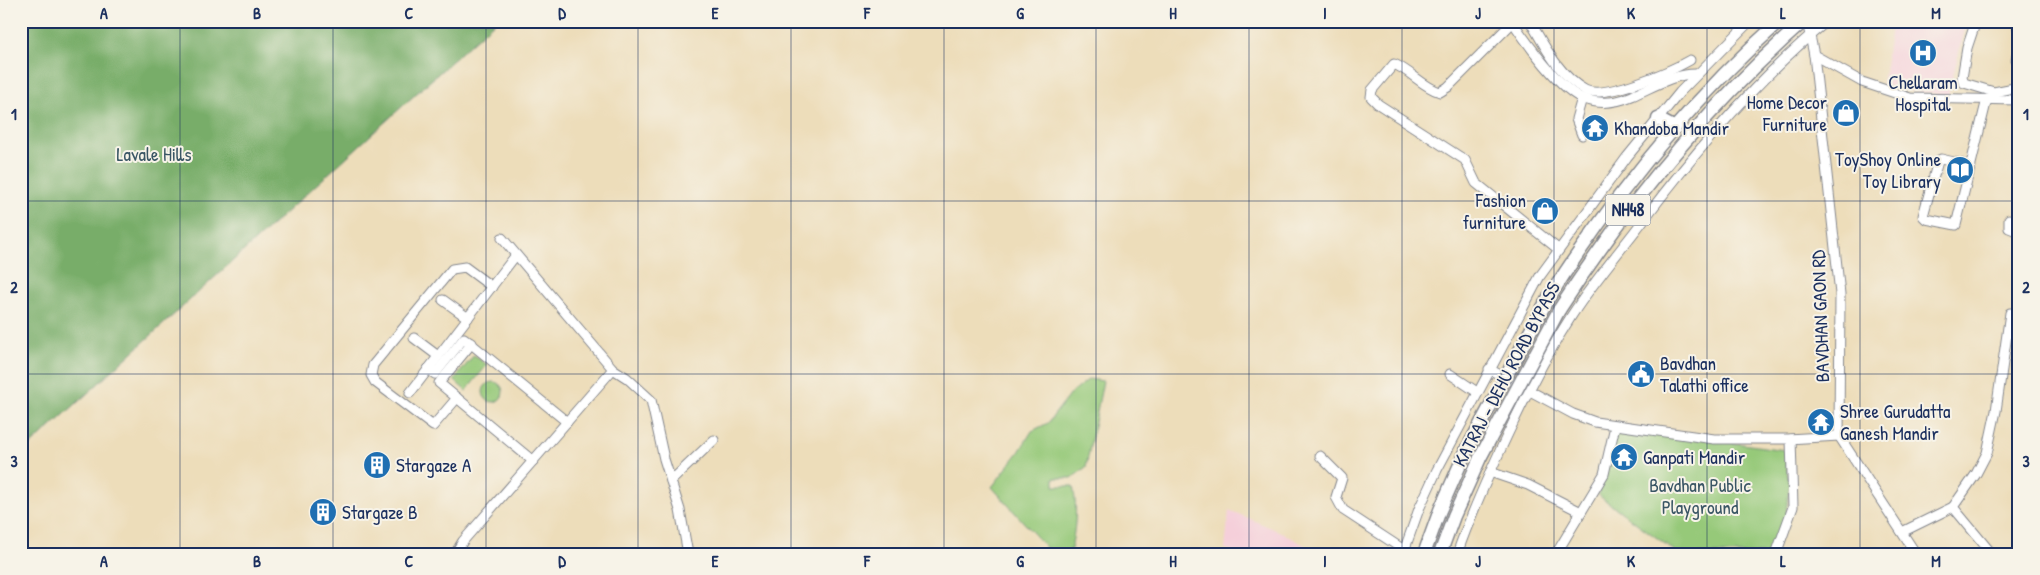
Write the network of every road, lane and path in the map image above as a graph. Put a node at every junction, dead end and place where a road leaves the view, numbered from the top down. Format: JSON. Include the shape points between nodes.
{"nodes":[{"id":1,"x":1530,"y":21,"type":"edge"},
{"id":2,"x":1750,"y":21,"type":"edge"},
{"id":3,"x":1780,"y":21,"type":"edge"},
{"id":4,"x":1805,"y":21,"type":"edge"},
{"id":5,"x":1827,"y":21,"type":"edge"},
{"id":6,"x":1976,"y":21,"type":"edge"},
{"id":7,"x":2016,"y":21,"type":"edge"},
{"id":8,"x":1512,"y":22,"type":"edge"},
{"id":9,"x":2019,"y":32,"type":"edge"},
{"id":10,"x":1810,"y":36,"type":"junction"},
{"id":11,"x":2019,"y":47,"type":"edge"},
{"id":12,"x":1814,"y":55,"type":"junction"},
{"id":13,"x":1690,"y":60,"type":"junction"},
{"id":14,"x":2019,"y":62,"type":"edge"},
{"id":15,"x":1706,"y":64,"type":"junction"},
{"id":16,"x":1684,"y":74,"type":"junction"},
{"id":17,"x":1696,"y":74,"type":"junction"},
{"id":18,"x":2019,"y":81,"type":"edge"},
{"id":19,"x":2003,"y":90,"type":"junction"},
{"id":20,"x":1582,"y":98,"type":"junction"},
{"id":21,"x":1987,"y":99,"type":"junction"},
{"id":22,"x":2002,"y":100,"type":"junction"},
{"id":23,"x":2019,"y":100,"type":"edge"},
{"id":24,"x":1658,"y":120,"type":"junction"},
{"id":25,"x":1675,"y":128,"type":"junction"},
{"id":26,"x":1582,"y":135,"type":"dead end"},
{"id":27,"x":1971,"y":166,"type":"junction"},
{"id":28,"x":2009,"y":219,"type":"dead end"},
{"id":29,"x":2019,"y":232,"type":"edge"},
{"id":30,"x":502,"y":238,"type":"dead end"},
{"id":31,"x":1558,"y":249,"type":"junction"},
{"id":32,"x":516,"y":256,"type":"junction"},
{"id":33,"x":492,"y":287,"type":"junction"},
{"id":34,"x":443,"y":300,"type":"dead end"},
{"id":35,"x":2010,"y":313,"type":"dead end"},
{"id":36,"x":468,"y":318,"type":"junction"},
{"id":37,"x":414,"y":338,"type":"dead end"},
{"id":38,"x":472,"y":344,"type":"junction"},
{"id":39,"x":438,"y":356,"type":"junction"},
{"id":40,"x":428,"y":369,"type":"junction"},
{"id":41,"x":1489,"y":369,"type":"junction"},
{"id":42,"x":613,"y":370,"type":"junction"},
{"id":43,"x":1450,"y":374,"type":"dead end"},
{"id":44,"x":1529,"y":390,"type":"junction"},
{"id":45,"x":1477,"y":392,"type":"junction"},
{"id":46,"x":410,"y":393,"type":"dead end"},
{"id":47,"x":457,"y":398,"type":"junction"},
{"id":48,"x":567,"y":422,"type":"junction"},
{"id":49,"x":1615,"y":426,"type":"junction"},
{"id":50,"x":1839,"y":436,"type":"junction"},
{"id":51,"x":1791,"y":439,"type":"junction"},
{"id":52,"x":714,"y":440,"type":"dead end"},
{"id":53,"x":1320,"y":456,"type":"dead end"},
{"id":54,"x":533,"y":461,"type":"junction"},
{"id":55,"x":1490,"y":472,"type":"junction"},
{"id":56,"x":671,"y":481,"type":"junction"},
{"id":57,"x":1953,"y":507,"type":"junction"},
{"id":58,"x":1581,"y":512,"type":"junction"},
{"id":59,"x":1902,"y":532,"type":"junction"},
{"id":60,"x":1403,"y":552,"type":"edge"},
{"id":61,"x":455,"y":554,"type":"edge"},
{"id":62,"x":688,"y":554,"type":"edge"},
{"id":63,"x":1424,"y":554,"type":"edge"},
{"id":64,"x":1440,"y":554,"type":"edge"},
{"id":65,"x":1457,"y":554,"type":"edge"},
{"id":66,"x":1556,"y":554,"type":"edge"},
{"id":67,"x":1776,"y":554,"type":"edge"},
{"id":68,"x":1916,"y":554,"type":"edge"},
{"id":69,"x":1992,"y":554,"type":"edge"}],
"edges":[{"from":1,"to":13,"type":"street","via":[[1556,64],[1586,91],[1614,91]]},
{"from":2,"to":15,"type":"street"},
{"from":3,"to":25,"type":"highway","name":"KATRAJ - DEHU ROAD BYPASS","number":"NH48"},
{"from":4,"to":10,"type":"street","name":"BAVDHAN GAON RD"},
{"from":4,"to":64,"type":"highway","name":"KATRAJ - DEHU ROAD BYPASS","number":"NH48","bridge":true,"via":[[1706,117],[1652,178],[1559,310],[1480,458]]},
{"from":5,"to":10,"type":"street"},
{"from":6,"to":19,"type":"street","via":[[1962,78],[1969,85],[1994,92]]},
{"from":7,"to":9,"type":"street"},
{"from":8,"to":20,"type":"street","via":[[1545,66]]},
{"from":8,"to":31,"type":"street","via":[[1440,92],[1394,64],[1372,90],[1371,97],[1465,160],[1476,183]]},
{"from":10,"to":12,"type":"street","name":"BAVDHAN GAON RD"},
{"from":10,"to":44,"type":"street","via":[[1751,92],[1666,190],[1571,316]]},
{"from":11,"to":14,"type":"street","via":[[2016,60]]},
{"from":12,"to":21,"type":"street","via":[[1862,82],[1910,98]]},
{"from":12,"to":50,"type":"street","name":"BAVDHAN GAON RD","via":[[1840,294]]},
{"from":13,"to":15,"type":"street"},
{"from":13,"to":16,"type":"street"},
{"from":15,"to":17,"type":"street"},
{"from":16,"to":17,"type":"street"},
{"from":16,"to":20,"type":"street","via":[[1619,102],[1601,103]]},
{"from":17,"to":24,"type":"street"},
{"from":18,"to":19,"type":"street","via":[[2014,88]]},
{"from":19,"to":22,"type":"street"},
{"from":20,"to":26,"type":"street","via":[[1576,119]]},
{"from":21,"to":22,"type":"street"},
{"from":21,"to":27,"type":"street"},
{"from":22,"to":23,"type":"street"},
{"from":24,"to":25,"type":"highway"},
{"from":24,"to":31,"type":"street"},
{"from":25,"to":63,"type":"highway","name":"KATRAJ - DEHU ROAD BYPASS","number":"NH48","bridge":true,"via":[[1608,211],[1546,302],[1466,451]]},
{"from":27,"to":27,"type":"street","via":[[1956,225],[1924,218],[1938,161]]},
{"from":28,"to":29,"type":"street","via":[[2009,228]]},
{"from":30,"to":32,"type":"street"},
{"from":31,"to":41,"type":"street","via":[[1530,291]]},
{"from":32,"to":33,"type":"street"},
{"from":32,"to":42,"type":"street"},
{"from":33,"to":36,"type":"street"},
{"from":33,"to":47,"type":"street","via":[[465,267],[452,269],[373,365],[371,375],[375,382],[433,426]]},
{"from":34,"to":36,"type":"street"},
{"from":35,"to":57,"type":"street","via":[[1987,453]]},
{"from":36,"to":39,"type":"street"},
{"from":37,"to":39,"type":"street"},
{"from":38,"to":40,"type":"street","via":[[464,338],[435,374]]},
{"from":38,"to":47,"type":"street","via":[[439,383]]},
{"from":38,"to":48,"type":"street"},
{"from":39,"to":40,"type":"street"},
{"from":40,"to":46,"type":"street"},
{"from":41,"to":44,"type":"street"},
{"from":41,"to":45,"type":"street"},
{"from":42,"to":48,"type":"street"},
{"from":42,"to":56,"type":"street","via":[[650,400]]},
{"from":43,"to":45,"type":"street"},
{"from":44,"to":49,"type":"street","via":[[1573,414]]},
{"from":44,"to":55,"type":"street"},
{"from":45,"to":60,"type":"street","via":[[1435,473]]},
{"from":47,"to":54,"type":"street"},
{"from":48,"to":54,"type":"street"},
{"from":49,"to":51,"type":"street","via":[[1714,439]]},
{"from":49,"to":58,"type":"street","via":[[1604,474]]},
{"from":50,"to":51,"type":"street"},
{"from":50,"to":59,"type":"street"},
{"from":51,"to":67,"type":"street","via":[[1793,506]]},
{"from":52,"to":56,"type":"street"},
{"from":53,"to":60,"type":"street","via":[[1342,478],[1336,497],[1343,510]]},
{"from":54,"to":61,"type":"street"},
{"from":55,"to":58,"type":"street","via":[[1528,485]]},
{"from":55,"to":65,"type":"street"},
{"from":56,"to":62,"type":"street"},
{"from":57,"to":59,"type":"street"},
{"from":57,"to":69,"type":"street"},
{"from":58,"to":66,"type":"street"},
{"from":59,"to":68,"type":"street"}]}
